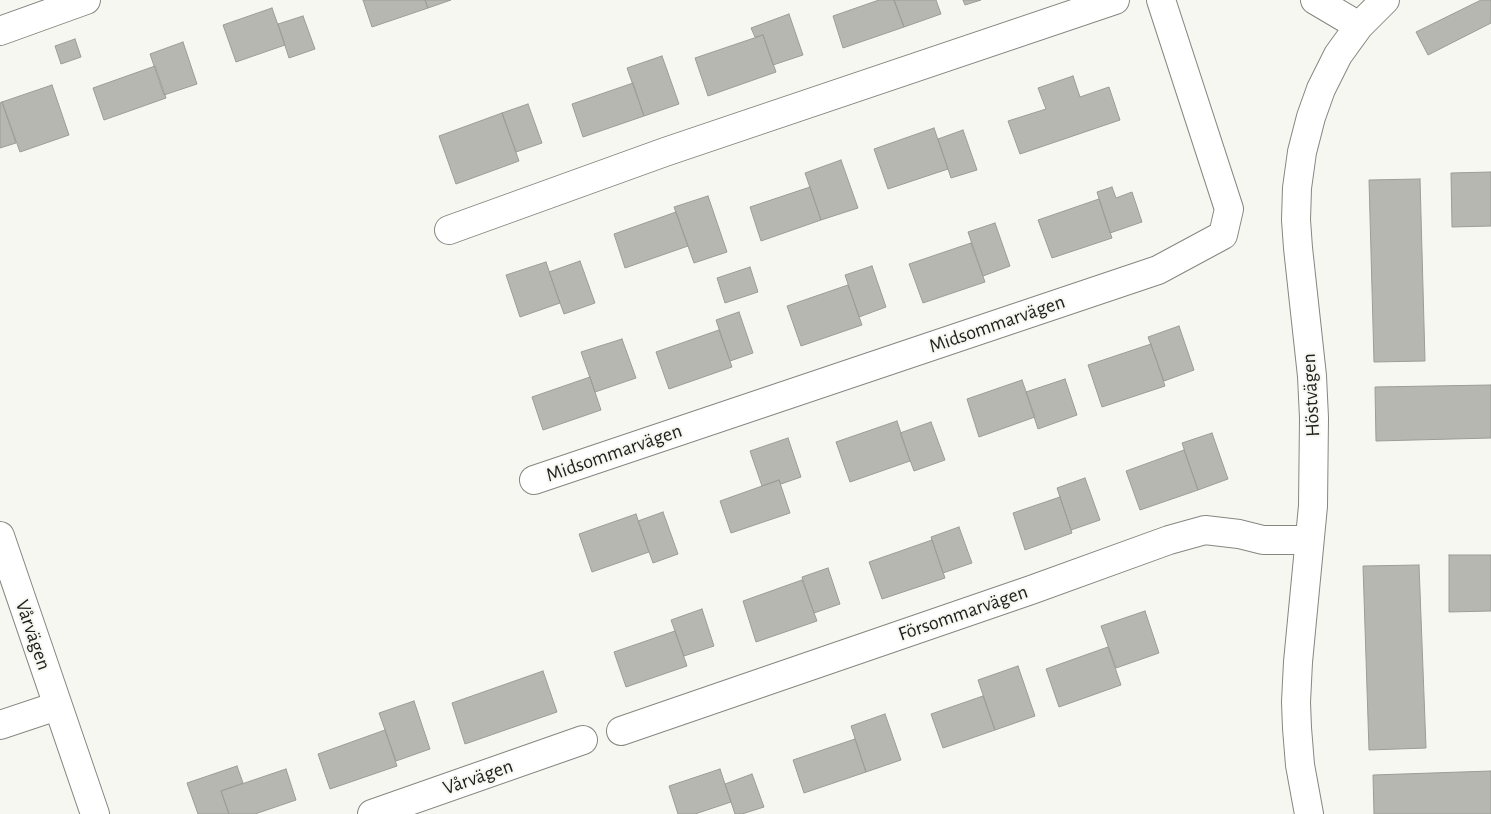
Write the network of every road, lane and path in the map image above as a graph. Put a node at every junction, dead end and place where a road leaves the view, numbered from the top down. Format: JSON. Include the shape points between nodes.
{"nodes":[{"id":1,"x":86,"y":0,"type":"edge"},
{"id":2,"x":1116,"y":0,"type":"edge"},
{"id":3,"x":1161,"y":0,"type":"edge"},
{"id":4,"x":1315,"y":0,"type":"edge"},
{"id":5,"x":1386,"y":0,"type":"edge"},
{"id":6,"x":1360,"y":26,"type":"junction"},
{"id":7,"x":0,"y":31,"type":"edge"},
{"id":8,"x":449,"y":230,"type":"dead end"},
{"id":9,"x":534,"y":480,"type":"dead end"},
{"id":10,"x":0,"y":536,"type":"edge"},
{"id":11,"x":1309,"y":540,"type":"junction"},
{"id":12,"x":57,"y":706,"type":"junction"},
{"id":13,"x":0,"y":725,"type":"edge"},
{"id":14,"x":621,"y":731,"type":"dead end"},
{"id":15,"x":583,"y":740,"type":"dead end"},
{"id":16,"x":95,"y":814,"type":"edge"},
{"id":17,"x":372,"y":814,"type":"edge"},
{"id":18,"x":1309,"y":814,"type":"edge"}],
"edges":[{"from":1,"to":7,"type":"street"},
{"from":2,"to":8,"type":"street","via":[[674,149]]},
{"from":3,"to":9,"type":"street","name":"Midsommarvägen","via":[[1229,209],[1223,235],[1158,270]]},
{"from":4,"to":6,"type":"street"},
{"from":5,"to":6,"type":"street","name":"Höstvägen"},
{"from":6,"to":11,"type":"street","name":"Höstvägen","via":[[1338,55],[1321,89],[1304,143],[1296,188],[1298,248],[1314,418],[1314,480]]},
{"from":10,"to":12,"type":"street","name":"Vårvägen"},
{"from":11,"to":14,"type":"street","name":"Försommarvägen","via":[[1263,540],[1205,530]]},
{"from":11,"to":18,"type":"street","name":"Höstvägen","via":[[1296,702],[1300,765]]},
{"from":12,"to":13,"type":"street"},
{"from":12,"to":16,"type":"street","name":"Vårvägen"},
{"from":15,"to":17,"type":"street","name":"Vårvägen"}]}
